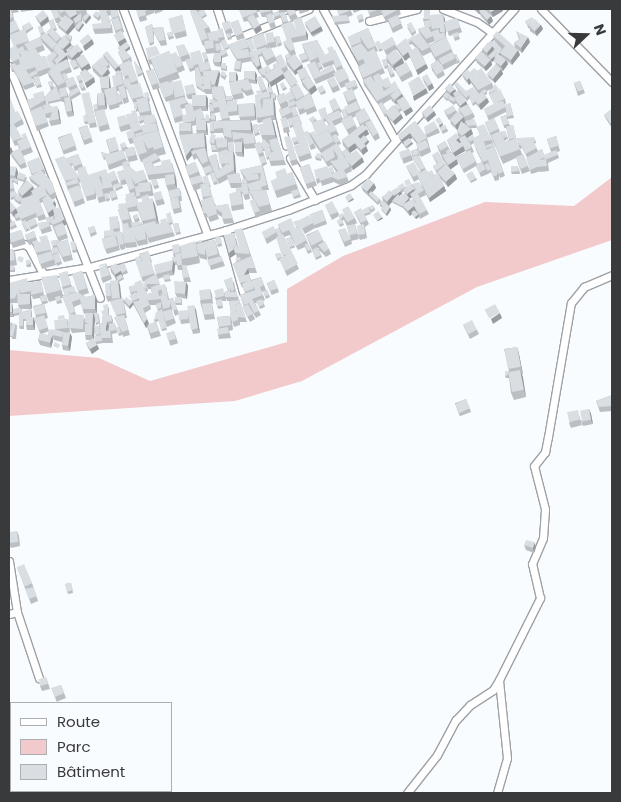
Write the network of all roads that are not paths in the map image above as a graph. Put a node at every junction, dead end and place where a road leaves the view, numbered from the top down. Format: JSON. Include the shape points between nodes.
{"nodes":[{"id":1,"x":123,"y":9,"type":"edge"},
{"id":2,"x":217,"y":9,"type":"edge"},
{"id":3,"x":309,"y":9,"type":"edge"},
{"id":4,"x":323,"y":9,"type":"edge"},
{"id":5,"x":417,"y":9,"type":"edge"},
{"id":6,"x":443,"y":9,"type":"edge"},
{"id":7,"x":514,"y":9,"type":"edge"},
{"id":8,"x":541,"y":9,"type":"edge"},
{"id":9,"x":369,"y":21,"type":"dead end"},
{"id":10,"x":493,"y":33,"type":"junction"},
{"id":11,"x":9,"y":66,"type":"edge"},
{"id":12,"x":612,"y":82,"type":"edge"},
{"id":13,"x":272,"y":85,"type":"edge"},
{"id":14,"x":395,"y":140,"type":"junction"},
{"id":15,"x":315,"y":200,"type":"junction"},
{"id":16,"x":226,"y":230,"type":"junction"},
{"id":17,"x":207,"y":234,"type":"junction"},
{"id":18,"x":9,"y":247,"type":"edge"},
{"id":19,"x":90,"y":267,"type":"junction"},
{"id":20,"x":44,"y":275,"type":"junction"},
{"id":21,"x":612,"y":275,"type":"edge"},
{"id":22,"x":9,"y":280,"type":"edge"},
{"id":23,"x":243,"y":292,"type":"edge"},
{"id":24,"x":100,"y":298,"type":"dead end"},
{"id":25,"x":9,"y":561,"type":"edge"},
{"id":26,"x":17,"y":612,"type":"junction"},
{"id":27,"x":9,"y":614,"type":"edge"},
{"id":28,"x":39,"y":678,"type":"edge"},
{"id":29,"x":500,"y":680,"type":"junction"},
{"id":30,"x":407,"y":793,"type":"edge"},
{"id":31,"x":497,"y":793,"type":"edge"}],
"edges":[{"from":1,"to":17,"type":"street"},
{"from":2,"to":3,"type":"street","via":[[228,42]]},
{"from":4,"to":14,"type":"street"},
{"from":5,"to":9,"type":"street"},
{"from":6,"to":10,"type":"street","via":[[477,22]]},
{"from":7,"to":10,"type":"street"},
{"from":8,"to":12,"type":"street"},
{"from":10,"to":14,"type":"street"},
{"from":11,"to":19,"type":"street"},
{"from":13,"to":15,"type":"street","via":[[289,157]]},
{"from":14,"to":15,"type":"street","via":[[358,180]]},
{"from":15,"to":16,"type":"street"},
{"from":16,"to":17,"type":"street"},
{"from":16,"to":23,"type":"street"},
{"from":17,"to":19,"type":"street"},
{"from":18,"to":20,"type":"street","via":[[24,244],[30,247]]},
{"from":19,"to":20,"type":"street"},
{"from":19,"to":24,"type":"street"},
{"from":20,"to":22,"type":"street"},
{"from":21,"to":29,"type":"street","via":[[584,287],[571,304],[545,452],[534,466],[544,509],[543,538],[532,567],[538,606],[524,625]]},
{"from":25,"to":26,"type":"street"},
{"from":26,"to":27,"type":"street"},
{"from":26,"to":28,"type":"street"},
{"from":29,"to":30,"type":"street","via":[[493,690],[470,705],[456,720],[437,755]]},
{"from":29,"to":31,"type":"street","via":[[508,758]]}]}
